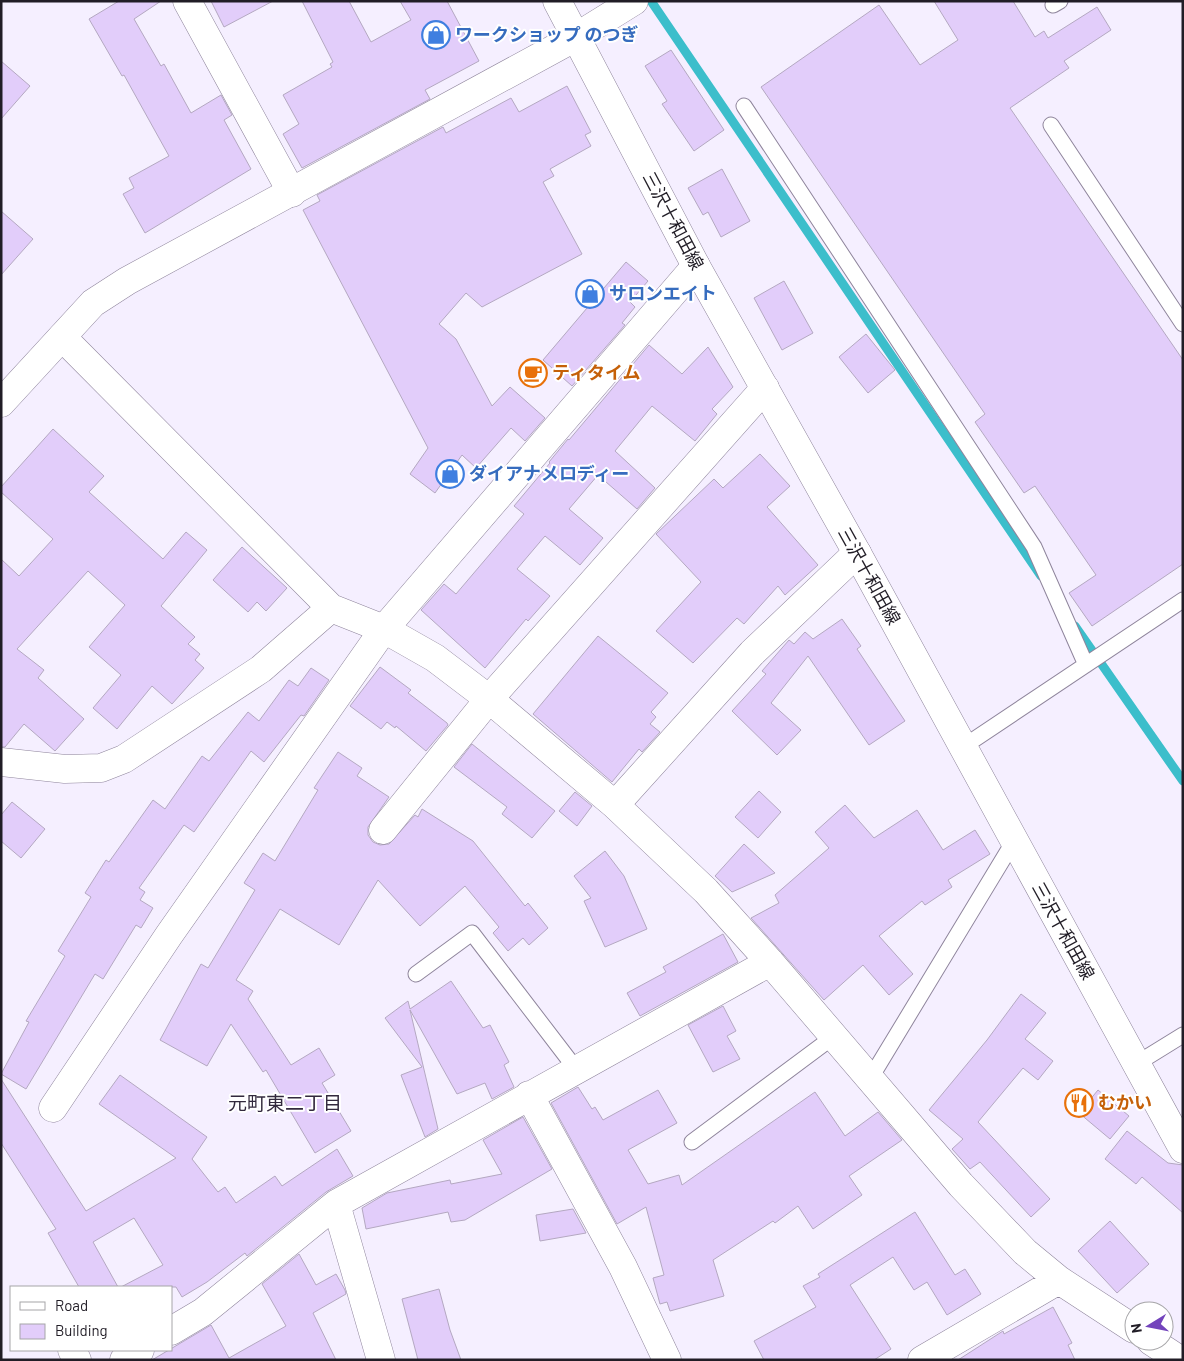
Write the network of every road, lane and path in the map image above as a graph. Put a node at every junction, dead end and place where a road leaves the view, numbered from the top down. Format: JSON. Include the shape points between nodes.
{"nodes":[{"id":1,"x":187,"y":1,"type":"edge"},
{"id":2,"x":557,"y":1,"type":"edge"},
{"id":3,"x":634,"y":1,"type":"edge"},
{"id":4,"x":576,"y":37,"type":"junction"},
{"id":5,"x":744,"y":106,"type":"dead end"},
{"id":6,"x":1051,"y":125,"type":"dead end"},
{"id":7,"x":292,"y":193,"type":"junction"},
{"id":8,"x":696,"y":266,"type":"junction"},
{"id":9,"x":1183,"y":324,"type":"edge"},
{"id":10,"x":62,"y":337,"type":"junction"},
{"id":11,"x":765,"y":388,"type":"junction"},
{"id":12,"x":2,"y":401,"type":"edge"},
{"id":13,"x":857,"y":553,"type":"junction"},
{"id":14,"x":1183,"y":600,"type":"edge"},
{"id":15,"x":331,"y":608,"type":"junction"},
{"id":16,"x":384,"y":629,"type":"junction"},
{"id":17,"x":1086,"y":665,"type":"junction"},
{"id":18,"x":489,"y":699,"type":"junction"},
{"id":19,"x":963,"y":747,"type":"junction"},
{"id":20,"x":1,"y":762,"type":"edge"},
{"id":21,"x":615,"y":805,"type":"junction"},
{"id":22,"x":383,"y":830,"type":"dead end"},
{"id":23,"x":1014,"y":841,"type":"junction"},
{"id":24,"x":770,"y":962,"type":"junction"},
{"id":25,"x":416,"y":974,"type":"dead end"},
{"id":26,"x":1183,"y":1035,"type":"edge"},
{"id":27,"x":833,"y":1037,"type":"junction"},
{"id":28,"x":1136,"y":1064,"type":"junction"},
{"id":29,"x":576,"y":1070,"type":"junction"},
{"id":30,"x":870,"y":1079,"type":"junction"},
{"id":31,"x":529,"y":1095,"type":"junction"},
{"id":32,"x":53,"y":1108,"type":"dead end"},
{"id":33,"x":692,"y":1142,"type":"dead end"},
{"id":34,"x":1183,"y":1149,"type":"edge"},
{"id":35,"x":336,"y":1204,"type":"junction"},
{"id":36,"x":1059,"y":1280,"type":"junction"},
{"id":37,"x":1124,"y":1323,"type":"edge"},
{"id":38,"x":172,"y":1330,"type":"edge"},
{"id":39,"x":138,"y":1351,"type":"edge"},
{"id":40,"x":1166,"y":1351,"type":"edge"},
{"id":41,"x":124,"y":1360,"type":"edge"},
{"id":42,"x":381,"y":1360,"type":"edge"},
{"id":43,"x":667,"y":1360,"type":"edge"},
{"id":44,"x":922,"y":1360,"type":"edge"},
{"id":45,"x":1180,"y":1360,"type":"edge"}],
"edges":[{"from":1,"to":7,"type":"street"},
{"from":2,"to":4,"type":"street","name":"三沢十和田線"},
{"from":3,"to":4,"type":"street"},
{"from":4,"to":7,"type":"street"},
{"from":4,"to":8,"type":"street","name":"三沢十和田線"},
{"from":5,"to":17,"type":"lane","via":[[1034,547]]},
{"from":6,"to":9,"type":"lane"},
{"from":7,"to":10,"type":"street","via":[[127,281],[93,303]]},
{"from":8,"to":11,"type":"street","name":"三沢十和田線"},
{"from":8,"to":16,"type":"street"},
{"from":10,"to":12,"type":"street"},
{"from":10,"to":15,"type":"street"},
{"from":11,"to":13,"type":"street","name":"三沢十和田線"},
{"from":11,"to":18,"type":"street"},
{"from":13,"to":19,"type":"street","name":"三沢十和田線"},
{"from":13,"to":21,"type":"street","via":[[752,652]]},
{"from":14,"to":17,"type":"lane"},
{"from":15,"to":16,"type":"street"},
{"from":15,"to":20,"type":"street","via":[[261,669],[124,759],[101,768],[65,769]]},
{"from":16,"to":18,"type":"street","via":[[435,658]]},
{"from":16,"to":32,"type":"street","via":[[169,935]]},
{"from":17,"to":19,"type":"lane"},
{"from":18,"to":21,"type":"street"},
{"from":18,"to":22,"type":"street"},
{"from":19,"to":23,"type":"street","name":"三沢十和田線"},
{"from":21,"to":24,"type":"street","via":[[706,891]]},
{"from":23,"to":28,"type":"street","name":"三沢十和田線"},
{"from":23,"to":30,"type":"lane"},
{"from":24,"to":27,"type":"street"},
{"from":24,"to":29,"type":"street"},
{"from":25,"to":29,"type":"lane","via":[[472,933]]},
{"from":26,"to":28,"type":"lane"},
{"from":27,"to":30,"type":"street"},
{"from":27,"to":33,"type":"lane"},
{"from":28,"to":34,"type":"street","name":"三沢十和田線"},
{"from":29,"to":31,"type":"street"},
{"from":30,"to":36,"type":"street","via":[[961,1185],[1025,1252]]},
{"from":31,"to":35,"type":"street"},
{"from":31,"to":43,"type":"street","via":[[623,1267]]},
{"from":35,"to":38,"type":"street","via":[[203,1312]]},
{"from":35,"to":42,"type":"street"},
{"from":36,"to":37,"type":"street"},
{"from":36,"to":44,"type":"street"},
{"from":39,"to":41,"type":"street"},
{"from":40,"to":45,"type":"street"}]}
